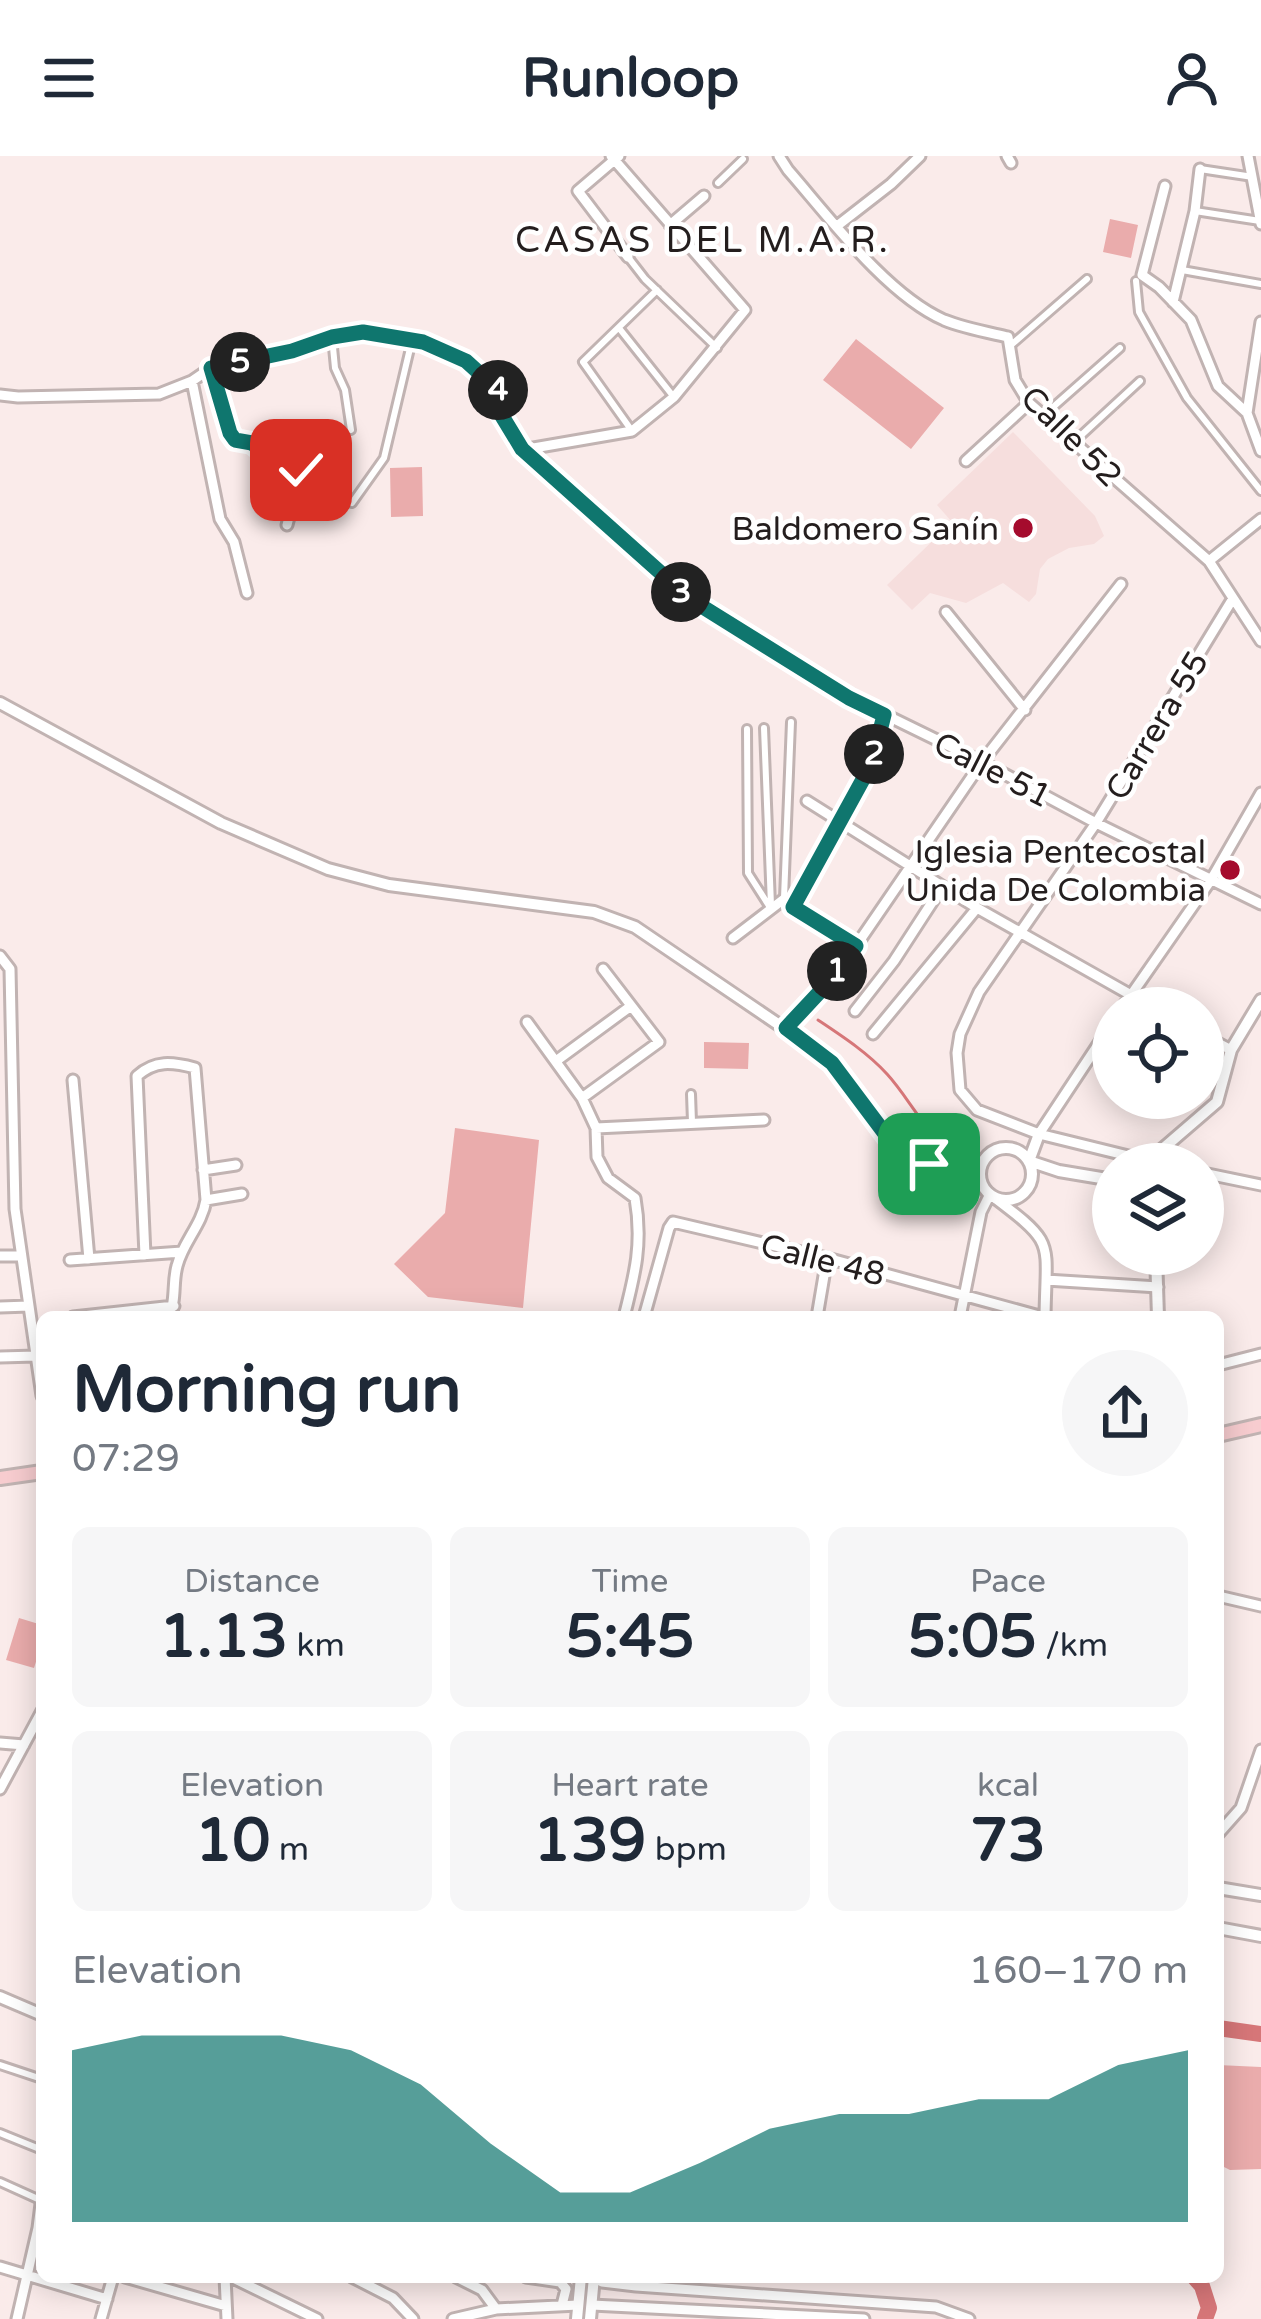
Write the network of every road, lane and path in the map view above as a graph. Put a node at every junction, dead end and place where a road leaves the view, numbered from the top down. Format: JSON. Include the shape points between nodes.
{"nodes":[{"id":1,"x":779,"y":156,"type":"edge"},
{"id":2,"x":920,"y":156,"type":"edge"},
{"id":3,"x":1248,"y":156,"type":"edge"},
{"id":4,"x":615,"y":157,"type":"edge"},
{"id":5,"x":739,"y":161,"type":"edge"},
{"id":6,"x":1200,"y":169,"type":"joint"},
{"id":7,"x":1252,"y":177,"type":"junction"},
{"id":8,"x":721,"y":180,"type":"dead end"},
{"id":9,"x":1165,"y":186,"type":"dead end"},
{"id":10,"x":706,"y":194,"type":"dead end"},
{"id":11,"x":1195,"y":211,"type":"junction"},
{"id":12,"x":1261,"y":223,"type":"edge"},
{"id":13,"x":670,"y":225,"type":"junction"},
{"id":14,"x":838,"y":226,"type":"junction"},
{"id":15,"x":628,"y":257,"type":"joint"},
{"id":16,"x":1180,"y":269,"type":"junction"},
{"id":17,"x":1139,"y":278,"type":"junction"},
{"id":18,"x":1087,"y":279,"type":"dead end"},
{"id":19,"x":1261,"y":284,"type":"edge"},
{"id":20,"x":657,"y":290,"type":"junction"},
{"id":21,"x":1173,"y":302,"type":"junction"},
{"id":22,"x":1261,"y":322,"type":"edge"},
{"id":23,"x":619,"y":328,"type":"junction"},
{"id":24,"x":332,"y":337,"type":"junction"},
{"id":25,"x":412,"y":340,"type":"junction"},
{"id":26,"x":1011,"y":346,"type":"junction"},
{"id":27,"x":717,"y":348,"type":"junction"},
{"id":28,"x":1120,"y":348,"type":"dead end"},
{"id":29,"x":211,"y":368,"type":"junction"},
{"id":30,"x":192,"y":381,"type":"junction"},
{"id":31,"x":1140,"y":381,"type":"dead end"},
{"id":32,"x":0,"y":395,"type":"edge"},
{"id":33,"x":674,"y":398,"type":"junction"},
{"id":34,"x":1029,"y":403,"type":"junction"},
{"id":35,"x":1247,"y":413,"type":"junction"},
{"id":36,"x":1042,"y":416,"type":"junction"},
{"id":37,"x":351,"y":430,"type":"dead end"},
{"id":38,"x":632,"y":431,"type":"junction"},
{"id":39,"x":1075,"y":441,"type":"junction"},
{"id":40,"x":522,"y":449,"type":"junction"},
{"id":41,"x":1261,"y":451,"type":"edge"},
{"id":42,"x":966,"y":461,"type":"dead end"},
{"id":43,"x":301,"y":470,"type":"junction"},
{"id":44,"x":317,"y":477,"type":"dead end"},
{"id":45,"x":1261,"y":491,"type":"edge"},
{"id":46,"x":352,"y":502,"type":"dead end"},
{"id":47,"x":1261,"y":519,"type":"edge"},
{"id":48,"x":287,"y":525,"type":"dead end"},
{"id":49,"x":1209,"y":561,"type":"junction"},
{"id":50,"x":1120,"y":584,"type":"dead end"},
{"id":51,"x":247,"y":593,"type":"dead end"},
{"id":52,"x":1232,"y":600,"type":"junction"},
{"id":53,"x":946,"y":612,"type":"dead end"},
{"id":54,"x":1261,"y":640,"type":"edge"},
{"id":55,"x":0,"y":703,"type":"edge"},
{"id":56,"x":1024,"y":710,"type":"junction"},
{"id":57,"x":884,"y":715,"type":"junction"},
{"id":58,"x":791,"y":722,"type":"dead end"},
{"id":59,"x":764,"y":728,"type":"dead end"},
{"id":60,"x":747,"y":729,"type":"dead end"},
{"id":61,"x":982,"y":762,"type":"junction"},
{"id":62,"x":1261,"y":793,"type":"edge"},
{"id":63,"x":807,"y":801,"type":"dead end"},
{"id":64,"x":838,"y":822,"type":"junction"},
{"id":65,"x":1096,"y":823,"type":"junction"},
{"id":66,"x":911,"y":867,"type":"junction"},
{"id":67,"x":1211,"y":880,"type":"junction"},
{"id":68,"x":942,"y":887,"type":"junction"},
{"id":69,"x":788,"y":903,"type":"junction"},
{"id":70,"x":1261,"y":904,"type":"edge"},
{"id":71,"x":977,"y":908,"type":"junction"},
{"id":72,"x":771,"y":909,"type":"junction"},
{"id":73,"x":1022,"y":933,"type":"junction"},
{"id":74,"x":733,"y":938,"type":"dead end"},
{"id":75,"x":856,"y":946,"type":"junction"},
{"id":76,"x":0,"y":956,"type":"edge"},
{"id":77,"x":603,"y":969,"type":"dead end"},
{"id":78,"x":1117,"y":987,"type":"edge"},
{"id":79,"x":1137,"y":987,"type":"edge"},
{"id":80,"x":1261,"y":1000,"type":"edge"},
{"id":81,"x":631,"y":1006,"type":"junction"},
{"id":82,"x":855,"y":1012,"type":"dead end"},
{"id":83,"x":5,"y":1017,"type":"edge"},
{"id":84,"x":527,"y":1022,"type":"dead end"},
{"id":85,"x":786,"y":1028,"type":"junction"},
{"id":86,"x":873,"y":1034,"type":"dead end"},
{"id":87,"x":1224,"y":1046,"type":"edge"},
{"id":88,"x":1231,"y":1050,"type":"junction"},
{"id":89,"x":1092,"y":1054,"type":"edge"},
{"id":90,"x":556,"y":1061,"type":"junction"},
{"id":91,"x":0,"y":1068,"type":"edge"},
{"id":92,"x":13,"y":1074,"type":"junction"},
{"id":93,"x":73,"y":1080,"type":"dead end"},
{"id":94,"x":691,"y":1094,"type":"dead end"},
{"id":95,"x":582,"y":1098,"type":"junction"},
{"id":96,"x":764,"y":1120,"type":"dead end"},
{"id":97,"x":692,"y":1122,"type":"junction"},
{"id":98,"x":596,"y":1128,"type":"junction"},
{"id":99,"x":1039,"y":1134,"type":"junction"},
{"id":100,"x":1173,"y":1143,"type":"edge"},
{"id":101,"x":1092,"y":1148,"type":"edge"},
{"id":102,"x":1025,"y":1157,"type":"junction"},
{"id":103,"x":985,"y":1158,"type":"junction"},
{"id":104,"x":236,"y":1165,"type":"dead end"},
{"id":105,"x":941,"y":1166,"type":"junction"},
{"id":106,"x":203,"y":1169,"type":"junction"},
{"id":107,"x":1059,"y":1172,"type":"junction"},
{"id":108,"x":1092,"y":1177,"type":"edge"},
{"id":109,"x":1224,"y":1177,"type":"edge"},
{"id":110,"x":1032,"y":1180,"type":"junction"},
{"id":111,"x":981,"y":1183,"type":"junction"},
{"id":112,"x":1261,"y":1185,"type":"edge"},
{"id":113,"x":242,"y":1194,"type":"dead end"},
{"id":114,"x":991,"y":1195,"type":"junction"},
{"id":115,"x":206,"y":1200,"type":"junction"},
{"id":116,"x":0,"y":1209,"type":"edge"},
{"id":117,"x":15,"y":1209,"type":"junction"},
{"id":118,"x":182,"y":1252,"type":"junction"},
{"id":119,"x":146,"y":1255,"type":"junction"},
{"id":120,"x":0,"y":1256,"type":"edge"},
{"id":121,"x":20,"y":1256,"type":"junction"},
{"id":122,"x":827,"y":1258,"type":"junction"},
{"id":123,"x":89,"y":1259,"type":"junction"},
{"id":124,"x":70,"y":1261,"type":"dead end"},
{"id":125,"x":1157,"y":1275,"type":"edge"},
{"id":126,"x":1046,"y":1280,"type":"junction"},
{"id":127,"x":1158,"y":1287,"type":"junction"},
{"id":128,"x":963,"y":1296,"type":"junction"},
{"id":129,"x":29,"y":1306,"type":"junction"},
{"id":130,"x":0,"y":1307,"type":"edge"},
{"id":131,"x":171,"y":1311,"type":"edge"},
{"id":132,"x":625,"y":1311,"type":"edge"},
{"id":133,"x":646,"y":1311,"type":"edge"},
{"id":134,"x":818,"y":1311,"type":"edge"},
{"id":135,"x":961,"y":1311,"type":"edge"},
{"id":136,"x":1021,"y":1311,"type":"edge"},
{"id":137,"x":1044,"y":1311,"type":"edge"},
{"id":138,"x":1158,"y":1311,"type":"edge"},
{"id":139,"x":1261,"y":1354,"type":"edge"},
{"id":140,"x":36,"y":1356,"type":"joint"},
{"id":141,"x":0,"y":1357,"type":"edge"},
{"id":142,"x":1224,"y":1363,"type":"edge"},
{"id":143,"x":1261,"y":1424,"type":"edge"},
{"id":144,"x":1224,"y":1433,"type":"edge"},
{"id":145,"x":36,"y":1473,"type":"edge"},
{"id":146,"x":0,"y":1478,"type":"edge"},
{"id":147,"x":1224,"y":1597,"type":"edge"},
{"id":148,"x":1261,"y":1606,"type":"edge"},
{"id":149,"x":36,"y":1722,"type":"edge"},
{"id":150,"x":0,"y":1743,"type":"edge"},
{"id":151,"x":24,"y":1745,"type":"junction"},
{"id":152,"x":1261,"y":1750,"type":"edge"},
{"id":153,"x":0,"y":1789,"type":"edge"},
{"id":154,"x":1224,"y":1827,"type":"edge"},
{"id":155,"x":1224,"y":1889,"type":"edge"},
{"id":156,"x":1261,"y":1895,"type":"edge"},
{"id":157,"x":1224,"y":1926,"type":"edge"},
{"id":158,"x":1261,"y":1932,"type":"edge"},
{"id":159,"x":1,"y":1999,"type":"edge"},
{"id":160,"x":36,"y":2012,"type":"edge"},
{"id":161,"x":0,"y":2065,"type":"edge"},
{"id":162,"x":36,"y":2077,"type":"edge"},
{"id":163,"x":0,"y":2133,"type":"edge"},
{"id":164,"x":36,"y":2148,"type":"edge"},
{"id":165,"x":0,"y":2182,"type":"edge"},
{"id":166,"x":36,"y":2196,"type":"edge"},
{"id":167,"x":36,"y":2244,"type":"edge"},
{"id":168,"x":0,"y":2267,"type":"edge"},
{"id":169,"x":28,"y":2276,"type":"junction"},
{"id":170,"x":36,"y":2278,"type":"edge"},
{"id":171,"x":52,"y":2283,"type":"edge"},
{"id":172,"x":111,"y":2283,"type":"edge"},
{"id":173,"x":146,"y":2283,"type":"edge"},
{"id":174,"x":228,"y":2283,"type":"edge"},
{"id":175,"x":241,"y":2283,"type":"edge"},
{"id":176,"x":364,"y":2283,"type":"edge"},
{"id":177,"x":561,"y":2283,"type":"edge"},
{"id":178,"x":610,"y":2283,"type":"edge"},
{"id":179,"x":484,"y":2284,"type":"edge"},
{"id":180,"x":636,"y":2286,"type":"junction"},
{"id":181,"x":106,"y":2299,"type":"junction"},
{"id":182,"x":562,"y":2305,"type":"junction"},
{"id":183,"x":226,"y":2306,"type":"junction"},
{"id":184,"x":526,"y":2306,"type":"junction"},
{"id":185,"x":496,"y":2308,"type":"junction"},
{"id":186,"x":634,"y":2308,"type":"junction"},
{"id":187,"x":587,"y":2310,"type":"edge"},
{"id":188,"x":467,"y":2317,"type":"edge"},
{"id":189,"x":802,"y":2318,"type":"edge"},
{"id":190,"x":17,"y":2319,"type":"edge"},
{"id":191,"x":100,"y":2319,"type":"edge"},
{"id":192,"x":226,"y":2319,"type":"edge"},
{"id":193,"x":317,"y":2319,"type":"edge"},
{"id":194,"x":413,"y":2319,"type":"edge"},
{"id":195,"x":453,"y":2319,"type":"edge"},
{"id":196,"x":525,"y":2319,"type":"edge"},
{"id":197,"x":577,"y":2319,"type":"edge"},
{"id":198,"x":863,"y":2319,"type":"edge"},
{"id":199,"x":969,"y":2319,"type":"edge"}],
"edges":[{"from":1,"to":14,"type":"street","name":"Calle 52"},
{"from":2,"to":14,"type":"street"},
{"from":3,"to":7,"type":"street"},
{"from":4,"to":13,"type":"street"},
{"from":4,"to":15,"type":"street","via":[[578,191]]},
{"from":5,"to":8,"type":"street"},
{"from":6,"to":7,"type":"street"},
{"from":6,"to":11,"type":"street"},
{"from":7,"to":12,"type":"street"},
{"from":9,"to":17,"type":"street"},
{"from":10,"to":13,"type":"street"},
{"from":11,"to":12,"type":"street"},
{"from":11,"to":16,"type":"street"},
{"from":13,"to":27,"type":"street","via":[[745,310]]},
{"from":14,"to":26,"type":"street","name":"Calle 52","via":[[874,269],[919,304],[1008,337]]},
{"from":15,"to":20,"type":"street"},
{"from":16,"to":19,"type":"street"},
{"from":16,"to":21,"type":"street"},
{"from":17,"to":21,"type":"street"},
{"from":17,"to":45,"type":"street","via":[[1139,313],[1187,398]]},
{"from":18,"to":26,"type":"street"},
{"from":20,"to":23,"type":"street"},
{"from":20,"to":27,"type":"street"},
{"from":21,"to":35,"type":"street","via":[[1191,320],[1218,386]]},
{"from":22,"to":35,"type":"street"},
{"from":23,"to":33,"type":"street"},
{"from":23,"to":38,"type":"street","via":[[583,362]]},
{"from":24,"to":25,"type":"street","name":"Calle 51","via":[[363,332]]},
{"from":24,"to":29,"type":"street","name":"Calle 51"},
{"from":24,"to":37,"type":"street"},
{"from":25,"to":40,"type":"street","name":"Calle 51","via":[[466,361],[499,391],[502,416]]},
{"from":25,"to":46,"type":"street","via":[[384,458]]},
{"from":26,"to":34,"type":"street","name":"Calle 52"},
{"from":27,"to":33,"type":"street"},
{"from":28,"to":36,"type":"street"},
{"from":29,"to":30,"type":"street","name":"Calle 51"},
{"from":29,"to":43,"type":"street","via":[[235,440]]},
{"from":30,"to":32,"type":"street","name":"Calle 51","via":[[158,394]]},
{"from":30,"to":51,"type":"street","via":[[220,519]]},
{"from":31,"to":39,"type":"street"},
{"from":33,"to":38,"type":"street"},
{"from":34,"to":36,"type":"street","name":"Calle 52"},
{"from":34,"to":42,"type":"street"},
{"from":35,"to":41,"type":"street"},
{"from":36,"to":39,"type":"street","name":"Calle 52"},
{"from":38,"to":40,"type":"street"},
{"from":39,"to":49,"type":"street","name":"Calle 52"},
{"from":40,"to":57,"type":"street","name":"Calle 51","via":[[690,599]]},
{"from":43,"to":44,"type":"street"},
{"from":43,"to":48,"type":"street"},
{"from":47,"to":49,"type":"street"},
{"from":49,"to":52,"type":"street","name":"Calle 52"},
{"from":50,"to":56,"type":"street"},
{"from":52,"to":54,"type":"street","name":"Calle 52"},
{"from":52,"to":65,"type":"street","name":"Carrera 55"},
{"from":53,"to":56,"type":"street"},
{"from":55,"to":85,"type":"street","via":[[221,823],[362,880],[616,919]]},
{"from":56,"to":61,"type":"street"},
{"from":57,"to":61,"type":"street","name":"Calle 51"},
{"from":57,"to":64,"type":"street","via":[[872,763]]},
{"from":58,"to":69,"type":"street"},
{"from":59,"to":72,"type":"street"},
{"from":60,"to":72,"type":"street","via":[[748,873]]},
{"from":61,"to":65,"type":"street","name":"Calle 51"},
{"from":61,"to":66,"type":"street"},
{"from":62,"to":67,"type":"street"},
{"from":63,"to":64,"type":"street"},
{"from":64,"to":66,"type":"street"},
{"from":64,"to":69,"type":"street"},
{"from":65,"to":67,"type":"street","name":"Calle 51"},
{"from":65,"to":73,"type":"street","name":"Carrera 55"},
{"from":66,"to":68,"type":"street"},
{"from":66,"to":75,"type":"street"},
{"from":67,"to":70,"type":"street","name":"Calle 51"},
{"from":67,"to":79,"type":"street"},
{"from":68,"to":71,"type":"street"},
{"from":68,"to":82,"type":"street"},
{"from":69,"to":72,"type":"street"},
{"from":69,"to":75,"type":"street"},
{"from":71,"to":73,"type":"street"},
{"from":71,"to":86,"type":"street"},
{"from":72,"to":74,"type":"street"},
{"from":73,"to":78,"type":"street"},
{"from":73,"to":99,"type":"street","name":"Carrera 55","via":[[960,1034],[958,1080],[977,1110]]},
{"from":75,"to":85,"type":"street"},
{"from":76,"to":83,"type":"street","via":[[10,969]]},
{"from":77,"to":81,"type":"street"},
{"from":80,"to":88,"type":"street"},
{"from":81,"to":90,"type":"street"},
{"from":81,"to":95,"type":"street","via":[[658,1042]]},
{"from":83,"to":92,"type":"street"},
{"from":84,"to":90,"type":"street"},
{"from":85,"to":105,"type":"street","via":[[832,1063],[904,1154]]},
{"from":87,"to":88,"type":"street"},
{"from":88,"to":100,"type":"street","via":[[1216,1102]]},
{"from":89,"to":99,"type":"street"},
{"from":90,"to":95,"type":"street"},
{"from":91,"to":92,"type":"street"},
{"from":92,"to":117,"type":"street"},
{"from":93,"to":123,"type":"street"},
{"from":94,"to":97,"type":"street"},
{"from":95,"to":98,"type":"street"},
{"from":96,"to":97,"type":"street"},
{"from":97,"to":98,"type":"street"},
{"from":98,"to":132,"type":"street","via":[[597,1157],[637,1209],[639,1251]]},
{"from":99,"to":101,"type":"street"},
{"from":99,"to":102,"type":"street"},
{"from":102,"to":103,"type":"street","via":[[1001,1148]]},
{"from":102,"to":107,"type":"street"},
{"from":102,"to":110,"type":"street"},
{"from":103,"to":105,"type":"street"},
{"from":103,"to":111,"type":"street"},
{"from":104,"to":106,"type":"street"},
{"from":105,"to":111,"type":"street"},
{"from":106,"to":115,"type":"street"},
{"from":106,"to":119,"type":"street","via":[[195,1068],[149,1065],[137,1076]]},
{"from":107,"to":108,"type":"street"},
{"from":107,"to":110,"type":"street"},
{"from":109,"to":112,"type":"street"},
{"from":110,"to":114,"type":"street","via":[[1019,1196]]},
{"from":111,"to":114,"type":"street"},
{"from":113,"to":115,"type":"street"},
{"from":114,"to":126,"type":"street","via":[[1042,1239]]},
{"from":114,"to":128,"type":"street"},
{"from":115,"to":118,"type":"street"},
{"from":116,"to":117,"type":"street"},
{"from":117,"to":121,"type":"street"},
{"from":118,"to":119,"type":"street"},
{"from":118,"to":131,"type":"street"},
{"from":119,"to":123,"type":"street"},
{"from":120,"to":121,"type":"street"},
{"from":121,"to":129,"type":"street"},
{"from":122,"to":128,"type":"street","name":"Calle 48"},
{"from":122,"to":133,"type":"street","name":"Calle 48","via":[[673,1222]]},
{"from":122,"to":134,"type":"street"},
{"from":123,"to":124,"type":"street"},
{"from":125,"to":127,"type":"street"},
{"from":126,"to":127,"type":"street"},
{"from":126,"to":137,"type":"street"},
{"from":127,"to":138,"type":"street"},
{"from":128,"to":135,"type":"street"},
{"from":128,"to":136,"type":"street","name":"Calle 48"},
{"from":129,"to":130,"type":"street"},
{"from":129,"to":140,"type":"street"},
{"from":139,"to":142,"type":"street"},
{"from":140,"to":141,"type":"street"},
{"from":143,"to":144,"type":"main road"},
{"from":145,"to":146,"type":"main road"},
{"from":147,"to":148,"type":"street"},
{"from":149,"to":151,"type":"street"},
{"from":150,"to":151,"type":"street"},
{"from":151,"to":153,"type":"street"},
{"from":152,"to":154,"type":"street","via":[[1240,1808]]},
{"from":155,"to":156,"type":"street"},
{"from":157,"to":158,"type":"street"},
{"from":159,"to":160,"type":"street"},
{"from":161,"to":162,"type":"street"},
{"from":163,"to":164,"type":"street"},
{"from":165,"to":166,"type":"street"},
{"from":167,"to":169,"type":"street"},
{"from":168,"to":169,"type":"street"},
{"from":169,"to":170,"type":"street"},
{"from":169,"to":190,"type":"street"},
{"from":171,"to":181,"type":"street"},
{"from":172,"to":181,"type":"street"},
{"from":173,"to":183,"type":"street"},
{"from":174,"to":183,"type":"street"},
{"from":175,"to":193,"type":"street"},
{"from":176,"to":194,"type":"street"},
{"from":177,"to":182,"type":"street"},
{"from":178,"to":180,"type":"street"},
{"from":179,"to":185,"type":"street"},
{"from":180,"to":186,"type":"street"},
{"from":180,"to":199,"type":"street","via":[[936,2307]]},
{"from":181,"to":191,"type":"street"},
{"from":182,"to":184,"type":"street"},
{"from":182,"to":187,"type":"street"},
{"from":183,"to":192,"type":"street"},
{"from":184,"to":185,"type":"street"},
{"from":184,"to":196,"type":"street"},
{"from":185,"to":188,"type":"street"},
{"from":186,"to":187,"type":"street"},
{"from":186,"to":189,"type":"street"},
{"from":187,"to":197,"type":"street"},
{"from":188,"to":195,"type":"street"},
{"from":189,"to":198,"type":"street"}]}
